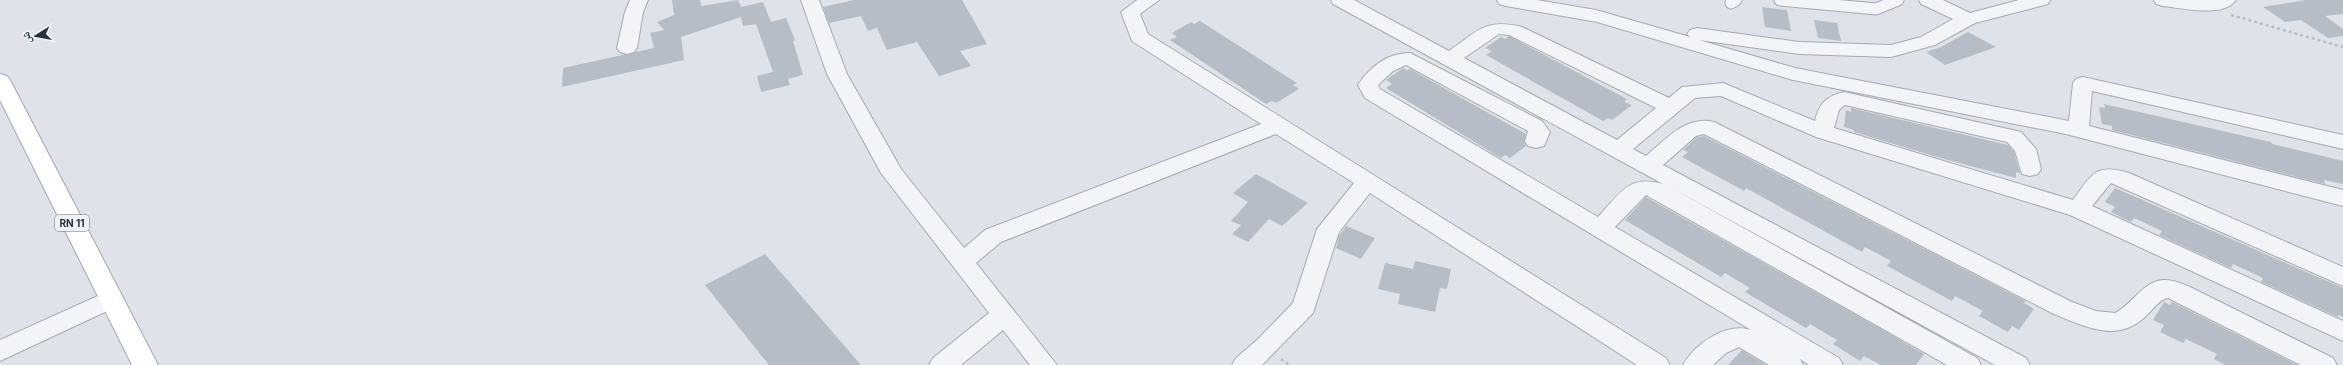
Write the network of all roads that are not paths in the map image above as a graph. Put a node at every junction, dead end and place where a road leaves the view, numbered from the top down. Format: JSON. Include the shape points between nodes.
{"nodes":[{"id":1,"x":639,"y":0,"type":"edge"},
{"id":2,"x":810,"y":0,"type":"edge"},
{"id":3,"x":1150,"y":0,"type":"edge"},
{"id":4,"x":1340,"y":0,"type":"edge"},
{"id":5,"x":1506,"y":0,"type":"edge"},
{"id":6,"x":1780,"y":0,"type":"edge"},
{"id":7,"x":1898,"y":0,"type":"edge"},
{"id":8,"x":1928,"y":0,"type":"edge"},
{"id":9,"x":2041,"y":0,"type":"edge"},
{"id":10,"x":2163,"y":0,"type":"edge"},
{"id":11,"x":2227,"y":0,"type":"edge"},
{"id":12,"x":1596,"y":16,"type":"junction"},
{"id":13,"x":1968,"y":19,"type":"junction"},
{"id":14,"x":627,"y":48,"type":"dead end"},
{"id":15,"x":1451,"y":58,"type":"junction"},
{"id":16,"x":0,"y":80,"type":"edge"},
{"id":17,"x":1671,"y":107,"type":"junction"},
{"id":18,"x":1276,"y":126,"type":"junction"},
{"id":19,"x":2078,"y":130,"type":"junction"},
{"id":20,"x":1823,"y":132,"type":"junction"},
{"id":21,"x":1536,"y":141,"type":"dead end"},
{"id":22,"x":2343,"y":142,"type":"edge"},
{"id":23,"x":1618,"y":150,"type":"junction"},
{"id":24,"x":1648,"y":166,"type":"junction"},
{"id":25,"x":2030,"y":169,"type":"dead end"},
{"id":26,"x":1367,"y":182,"type":"junction"},
{"id":27,"x":2343,"y":198,"type":"edge"},
{"id":28,"x":2078,"y":209,"type":"junction"},
{"id":29,"x":1601,"y":228,"type":"junction"},
{"id":30,"x":962,"y":262,"type":"junction"},
{"id":31,"x":2343,"y":277,"type":"edge"},
{"id":32,"x":111,"y":299,"type":"junction"},
{"id":33,"x":1004,"y":314,"type":"junction"},
{"id":34,"x":2343,"y":332,"type":"edge"},
{"id":35,"x":3,"y":355,"type":"edge"},
{"id":36,"x":145,"y":365,"type":"edge"},
{"id":37,"x":942,"y":365,"type":"edge"},
{"id":38,"x":1044,"y":365,"type":"edge"},
{"id":39,"x":1245,"y":365,"type":"edge"},
{"id":40,"x":1657,"y":365,"type":"edge"},
{"id":41,"x":1696,"y":365,"type":"edge"},
{"id":42,"x":1790,"y":365,"type":"edge"},
{"id":43,"x":1830,"y":365,"type":"edge"},
{"id":44,"x":1968,"y":365,"type":"edge"},
{"id":45,"x":2017,"y":365,"type":"edge"},
{"id":46,"x":2324,"y":365,"type":"edge"}],
"edges":[{"from":1,"to":14,"type":"street"},
{"from":2,"to":30,"type":"street","via":[[837,74],[892,173]]},
{"from":3,"to":18,"type":"street","via":[[1130,12],[1139,37]]},
{"from":4,"to":15,"type":"street"},
{"from":5,"to":12,"type":"street"},
{"from":6,"to":7,"type":"lane","via":[[1876,9]]},
{"from":8,"to":13,"type":"street"},
{"from":9,"to":13,"type":"street"},
{"from":10,"to":11,"type":"street","via":[[2208,6]]},
{"from":12,"to":13,"type":"street","via":[[1728,39],[1799,48],[1891,51],[1928,41]]},
{"from":12,"to":19,"type":"street","via":[[1793,74]]},
{"from":15,"to":17,"type":"street","via":[[1494,29],[1509,29]]},
{"from":15,"to":23,"type":"street"},
{"from":16,"to":32,"type":"main road","number":"RN 11"},
{"from":17,"to":20,"type":"street","via":[[1689,92],[1723,88]]},
{"from":17,"to":23,"type":"street"},
{"from":18,"to":26,"type":"street"},
{"from":18,"to":30,"type":"street","via":[[993,236]]},
{"from":19,"to":22,"type":"street","via":[[2083,83]]},
{"from":19,"to":27,"type":"street"},
{"from":20,"to":25,"type":"street","via":[[1831,104],[1834,100],[1844,98],[2014,137],[2025,149]]},
{"from":20,"to":28,"type":"street"},
{"from":21,"to":29,"type":"street","via":[[1539,132],[1535,126],[1410,59],[1398,60],[1372,78],[1368,85],[1372,93]]},
{"from":23,"to":24,"type":"street"},
{"from":24,"to":45,"type":"street"},
{"from":24,"to":46,"type":"street","via":[[1690,130],[1707,127],[2063,308],[2098,321],[2115,323],[2128,316],[2158,291],[2166,288],[2182,293]]},
{"from":26,"to":39,"type":"street","via":[[1328,229],[1304,307]]},
{"from":26,"to":40,"type":"street"},
{"from":28,"to":31,"type":"street","via":[[2102,178],[2109,175],[2122,178]]},
{"from":28,"to":34,"type":"street"},
{"from":29,"to":43,"type":"street"},
{"from":29,"to":44,"type":"street","via":[[1638,189],[1655,188]]},
{"from":30,"to":33,"type":"street"},
{"from":32,"to":35,"type":"street"},
{"from":32,"to":36,"type":"main road","number":"RN 11"},
{"from":33,"to":37,"type":"street"},
{"from":33,"to":38,"type":"street"},
{"from":41,"to":42,"type":"street","via":[[1728,338],[1735,337],[1743,337]]}]}
